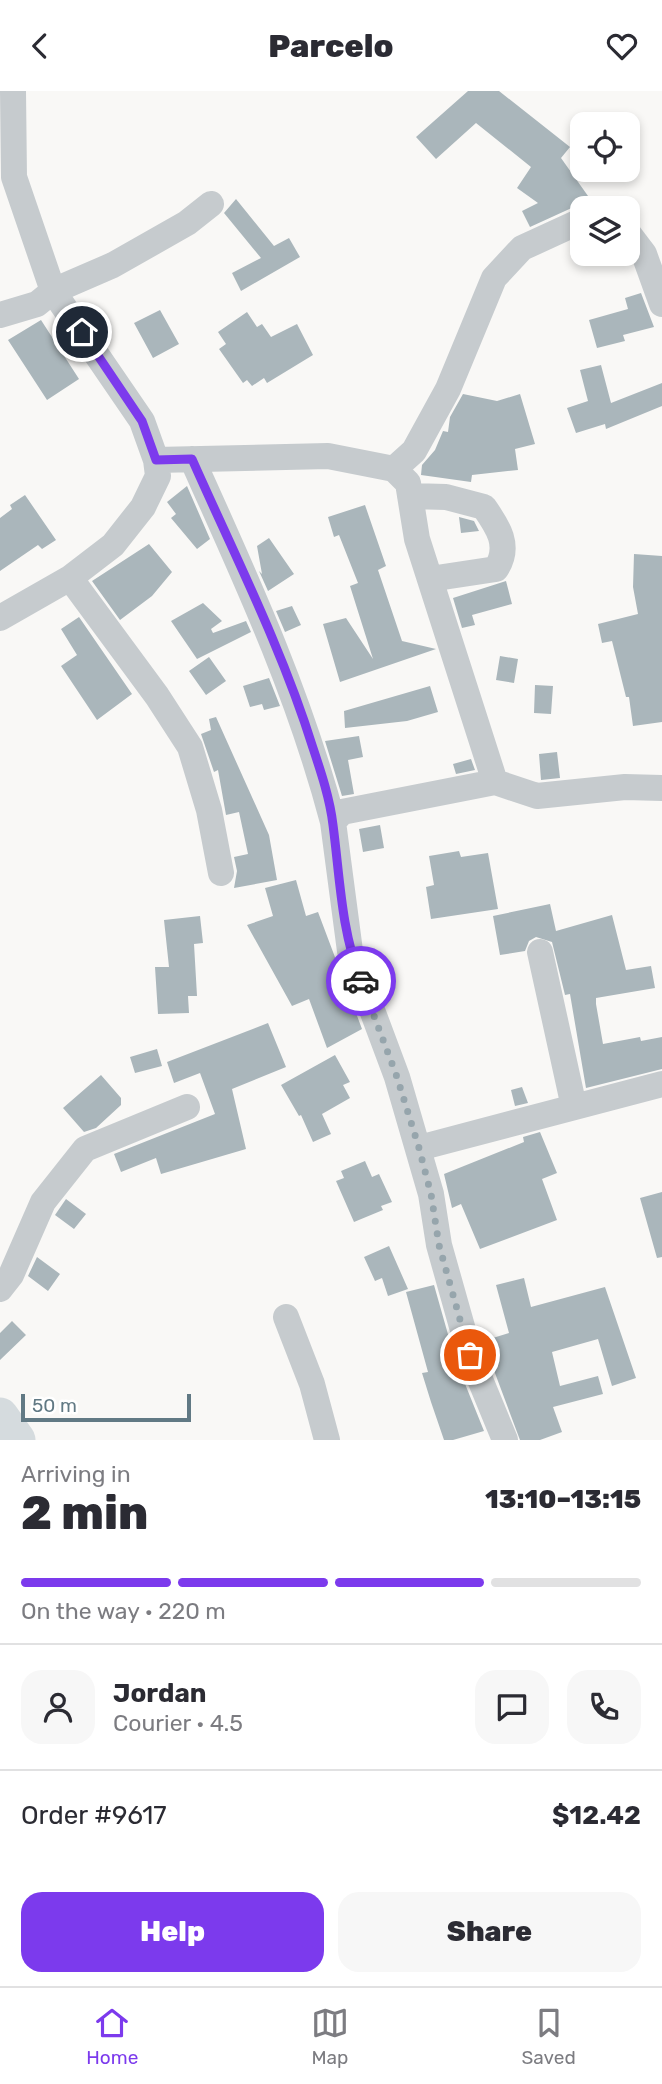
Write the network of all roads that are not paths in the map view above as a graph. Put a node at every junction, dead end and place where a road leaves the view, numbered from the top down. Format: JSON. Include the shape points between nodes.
{"nodes":[{"id":1,"x":13,"y":91,"type":"edge"},
{"id":2,"x":7,"y":178,"type":"edge"},
{"id":3,"x":211,"y":204,"type":"dead end"},
{"id":4,"x":570,"y":226,"type":"edge"},
{"id":5,"x":640,"y":249,"type":"edge"},
{"id":6,"x":53,"y":291,"type":"junction"},
{"id":7,"x":662,"y":304,"type":"edge"},
{"id":8,"x":0,"y":315,"type":"edge"},
{"id":9,"x":192,"y":459,"type":"junction"},
{"id":10,"x":156,"y":460,"type":"junction"},
{"id":11,"x":394,"y":469,"type":"junction"},
{"id":12,"x":410,"y":496,"type":"junction"},
{"id":13,"x":69,"y":578,"type":"junction"},
{"id":14,"x":429,"y":579,"type":"junction"},
{"id":15,"x":0,"y":618,"type":"edge"},
{"id":16,"x":495,"y":782,"type":"junction"},
{"id":17,"x":662,"y":788,"type":"edge"},
{"id":18,"x":333,"y":822,"type":"junction"},
{"id":19,"x":221,"y":873,"type":"dead end"},
{"id":20,"x":540,"y":952,"type":"dead end"},
{"id":21,"x":662,"y":1084,"type":"edge"},
{"id":22,"x":187,"y":1107,"type":"dead end"},
{"id":23,"x":574,"y":1107,"type":"junction"},
{"id":24,"x":419,"y":1148,"type":"junction"},
{"id":25,"x":0,"y":1289,"type":"edge"},
{"id":26,"x":286,"y":1317,"type":"dead end"},
{"id":27,"x":0,"y":1416,"type":"edge"},
{"id":28,"x":17,"y":1440,"type":"edge"},
{"id":29,"x":327,"y":1440,"type":"edge"},
{"id":30,"x":505,"y":1440,"type":"edge"}],
"edges":[{"from":1,"to":2,"type":"street"},
{"from":2,"to":6,"type":"street"},
{"from":3,"to":6,"type":"street","via":[[113,265]]},
{"from":4,"to":11,"type":"street","via":[[522,248],[494,278],[448,389],[414,451]]},
{"from":5,"to":7,"type":"street"},
{"from":6,"to":8,"type":"street","via":[[37,304]]},
{"from":6,"to":10,"type":"street","via":[[142,421]]},
{"from":9,"to":10,"type":"street"},
{"from":9,"to":11,"type":"street","via":[[328,456]]},
{"from":9,"to":18,"type":"street","via":[[275,643],[314,748]]},
{"from":10,"to":13,"type":"street","via":[[158,476],[143,507],[113,545]]},
{"from":11,"to":12,"type":"street","via":[[408,483]]},
{"from":12,"to":14,"type":"street"},
{"from":12,"to":14,"type":"street","via":[[446,497],[484,507],[501,531],[504,557],[496,569]]},
{"from":13,"to":15,"type":"street"},
{"from":13,"to":19,"type":"street","via":[[190,747]]},
{"from":14,"to":16,"type":"street"},
{"from":16,"to":17,"type":"street","via":[[537,796]]},
{"from":16,"to":18,"type":"street","via":[[342,812]]},
{"from":18,"to":24,"type":"street","via":[[350,951]]},
{"from":20,"to":23,"type":"street"},
{"from":21,"to":23,"type":"street"},
{"from":22,"to":25,"type":"street","via":[[85,1149],[43,1202]]},
{"from":23,"to":24,"type":"street"},
{"from":24,"to":30,"type":"street","via":[[439,1245],[467,1342]]},
{"from":26,"to":29,"type":"street"},
{"from":27,"to":28,"type":"main road"}]}
